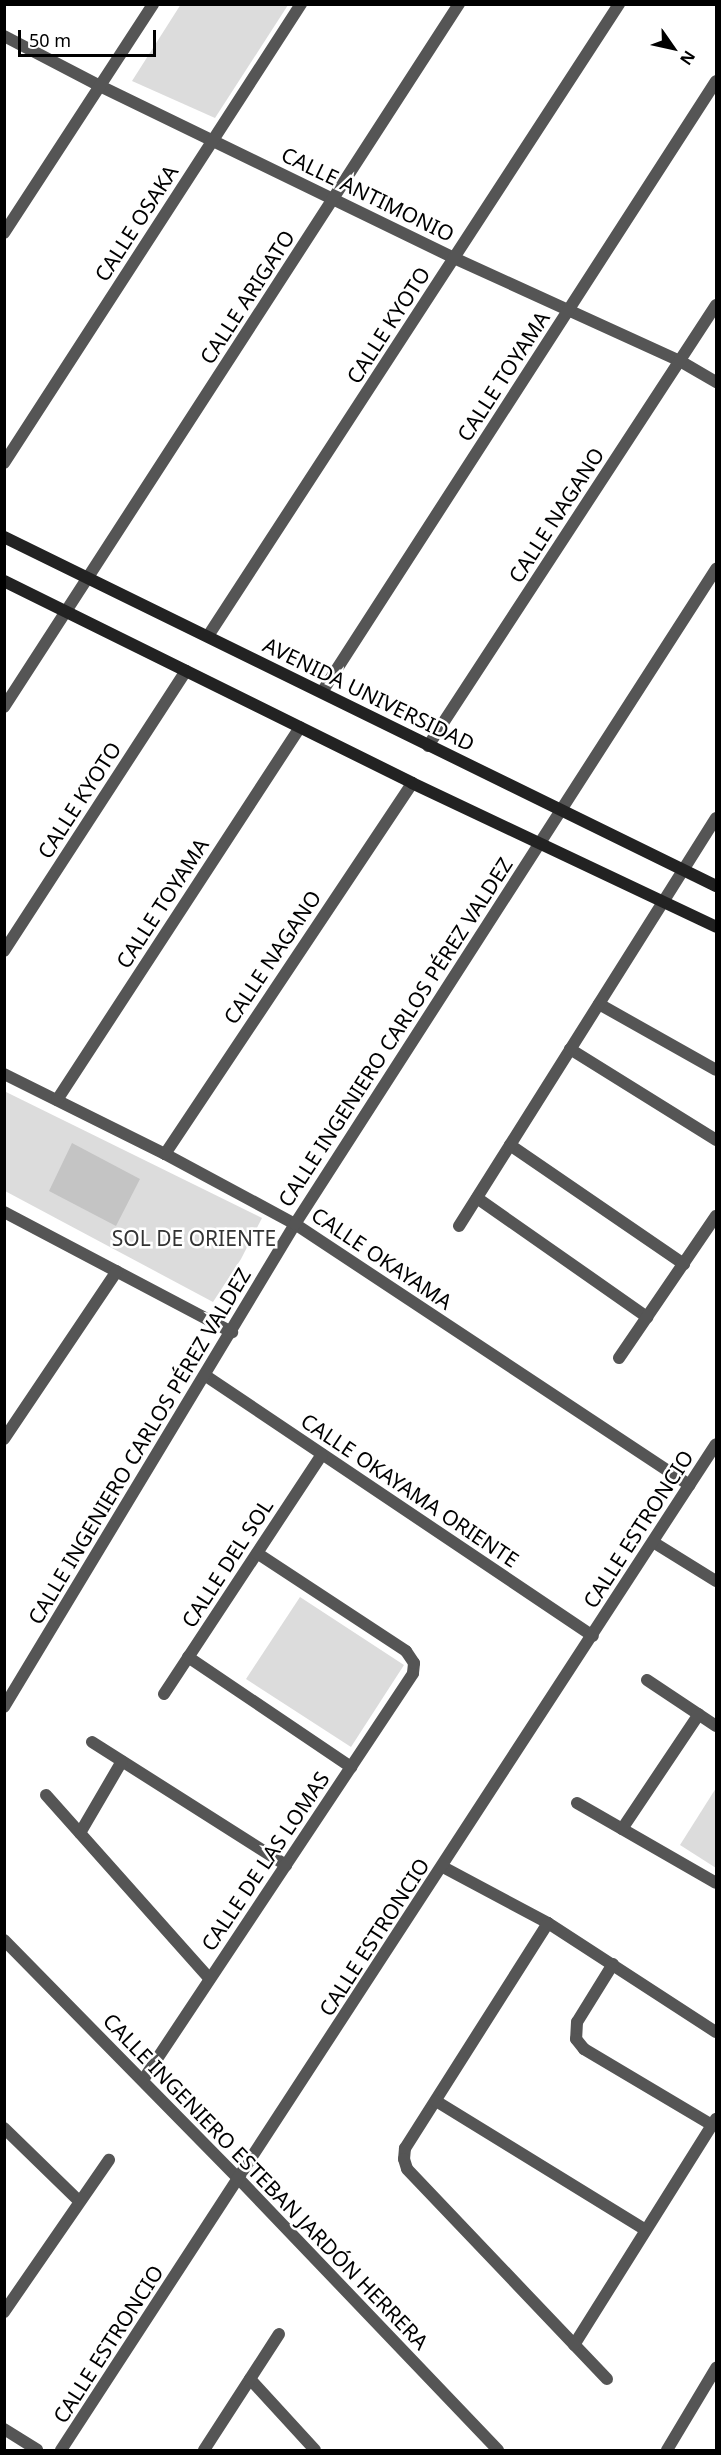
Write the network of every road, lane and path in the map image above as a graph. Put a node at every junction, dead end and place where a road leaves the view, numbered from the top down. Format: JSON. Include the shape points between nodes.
{"nodes":[{"id":1,"x":153,"y":4,"type":"edge"},
{"id":2,"x":301,"y":4,"type":"edge"},
{"id":3,"x":459,"y":4,"type":"edge"},
{"id":4,"x":619,"y":4,"type":"edge"},
{"id":5,"x":4,"y":36,"type":"edge"},
{"id":6,"x":717,"y":81,"type":"edge"},
{"id":7,"x":100,"y":86,"type":"junction"},
{"id":8,"x":214,"y":139,"type":"junction"},
{"id":9,"x":334,"y":198,"type":"junction"},
{"id":10,"x":4,"y":233,"type":"edge"},
{"id":11,"x":454,"y":258,"type":"junction"},
{"id":12,"x":717,"y":305,"type":"edge"},
{"id":13,"x":568,"y":311,"type":"junction"},
{"id":14,"x":680,"y":361,"type":"junction"},
{"id":15,"x":717,"y":382,"type":"edge"},
{"id":16,"x":4,"y":463,"type":"edge"},
{"id":17,"x":4,"y":537,"type":"edge"},
{"id":18,"x":717,"y":570,"type":"edge"},
{"id":19,"x":88,"y":578,"type":"junction"},
{"id":20,"x":4,"y":581,"type":"edge"},
{"id":21,"x":67,"y":611,"type":"junction"},
{"id":22,"x":208,"y":636,"type":"junction"},
{"id":23,"x":186,"y":670,"type":"junction"},
{"id":24,"x":322,"y":692,"type":"junction"},
{"id":25,"x":4,"y":707,"type":"edge"},
{"id":26,"x":300,"y":727,"type":"junction"},
{"id":27,"x":429,"y":746,"type":"junction"},
{"id":28,"x":412,"y":783,"type":"junction"},
{"id":29,"x":560,"y":810,"type":"junction"},
{"id":30,"x":717,"y":818,"type":"edge"},
{"id":31,"x":538,"y":844,"type":"junction"},
{"id":32,"x":683,"y":870,"type":"junction"},
{"id":33,"x":717,"y":886,"type":"edge"},
{"id":34,"x":663,"y":901,"type":"junction"},
{"id":35,"x":717,"y":927,"type":"edge"},
{"id":36,"x":4,"y":951,"type":"edge"},
{"id":37,"x":599,"y":1004,"type":"junction"},
{"id":38,"x":570,"y":1049,"type":"junction"},
{"id":39,"x":717,"y":1070,"type":"edge"},
{"id":40,"x":4,"y":1074,"type":"edge"},
{"id":41,"x":57,"y":1100,"type":"junction"},
{"id":42,"x":717,"y":1140,"type":"edge"},
{"id":43,"x":510,"y":1145,"type":"junction"},
{"id":44,"x":165,"y":1154,"type":"junction"},
{"id":45,"x":477,"y":1198,"type":"junction"},
{"id":46,"x":4,"y":1212,"type":"edge"},
{"id":47,"x":717,"y":1216,"type":"edge"},
{"id":48,"x":295,"y":1224,"type":"junction"},
{"id":49,"x":459,"y":1226,"type":"dead end"},
{"id":50,"x":684,"y":1264,"type":"junction"},
{"id":51,"x":117,"y":1271,"type":"junction"},
{"id":52,"x":647,"y":1317,"type":"junction"},
{"id":53,"x":231,"y":1332,"type":"junction"},
{"id":54,"x":619,"y":1358,"type":"dead end"},
{"id":55,"x":206,"y":1377,"type":"junction"},
{"id":56,"x":4,"y":1439,"type":"edge"},
{"id":57,"x":717,"y":1444,"type":"edge"},
{"id":58,"x":322,"y":1454,"type":"junction"},
{"id":59,"x":689,"y":1485,"type":"junction"},
{"id":60,"x":653,"y":1542,"type":"junction"},
{"id":61,"x":257,"y":1553,"type":"junction"},
{"id":62,"x":717,"y":1581,"type":"edge"},
{"id":63,"x":593,"y":1636,"type":"junction"},
{"id":64,"x":188,"y":1657,"type":"junction"},
{"id":65,"x":647,"y":1680,"type":"dead end"},
{"id":66,"x":164,"y":1694,"type":"dead end"},
{"id":67,"x":4,"y":1707,"type":"edge"},
{"id":68,"x":699,"y":1714,"type":"junction"},
{"id":69,"x":717,"y":1725,"type":"edge"},
{"id":70,"x":92,"y":1742,"type":"dead end"},
{"id":71,"x":123,"y":1761,"type":"junction"},
{"id":72,"x":351,"y":1767,"type":"junction"},
{"id":73,"x":46,"y":1796,"type":"dead end"},
{"id":74,"x":577,"y":1803,"type":"dead end"},
{"id":75,"x":622,"y":1829,"type":"junction"},
{"id":76,"x":80,"y":1833,"type":"junction"},
{"id":77,"x":286,"y":1865,"type":"junction"},
{"id":78,"x":443,"y":1867,"type":"junction"},
{"id":79,"x":717,"y":1883,"type":"edge"},
{"id":80,"x":548,"y":1923,"type":"junction"},
{"id":81,"x":4,"y":1940,"type":"edge"},
{"id":82,"x":613,"y":1964,"type":"junction"},
{"id":83,"x":210,"y":1979,"type":"junction"},
{"id":84,"x":717,"y":2032,"type":"edge"},
{"id":85,"x":143,"y":2080,"type":"junction"},
{"id":86,"x":436,"y":2101,"type":"junction"},
{"id":87,"x":714,"y":2122,"type":"edge"},
{"id":88,"x":4,"y":2128,"type":"edge"},
{"id":89,"x":109,"y":2160,"type":"dead end"},
{"id":90,"x":239,"y":2179,"type":"junction"},
{"id":91,"x":80,"y":2201,"type":"junction"},
{"id":92,"x":646,"y":2230,"type":"junction"},
{"id":93,"x":4,"y":2312,"type":"edge"},
{"id":94,"x":279,"y":2334,"type":"dead end"},
{"id":95,"x":574,"y":2345,"type":"junction"},
{"id":96,"x":717,"y":2368,"type":"edge"},
{"id":97,"x":249,"y":2379,"type":"junction"},
{"id":98,"x":607,"y":2379,"type":"dead end"},
{"id":99,"x":4,"y":2429,"type":"edge"},
{"id":100,"x":37,"y":2451,"type":"edge"},
{"id":101,"x":61,"y":2451,"type":"edge"},
{"id":102,"x":204,"y":2451,"type":"edge"},
{"id":103,"x":315,"y":2451,"type":"edge"},
{"id":104,"x":498,"y":2451,"type":"edge"},
{"id":105,"x":667,"y":2451,"type":"edge"}],
"edges":[{"from":1,"to":7,"type":"street"},
{"from":2,"to":8,"type":"street","name":"CALLE OSAKA"},
{"from":3,"to":9,"type":"street","name":"CALLE ARIGATO"},
{"from":4,"to":11,"type":"street","name":"CALLE KYOTO"},
{"from":5,"to":7,"type":"street","name":"CALLE ANTIMONIO"},
{"from":6,"to":13,"type":"street","name":"CALLE TOYAMA"},
{"from":7,"to":8,"type":"street","name":"CALLE ANTIMONIO"},
{"from":7,"to":10,"type":"street"},
{"from":8,"to":9,"type":"street","name":"CALLE ANTIMONIO"},
{"from":8,"to":16,"type":"street","name":"CALLE OSAKA"},
{"from":9,"to":11,"type":"street","name":"CALLE ANTIMONIO"},
{"from":9,"to":19,"type":"street","name":"CALLE ARIGATO"},
{"from":11,"to":13,"type":"street","name":"CALLE ANTIMONIO"},
{"from":11,"to":22,"type":"street","name":"CALLE KYOTO"},
{"from":12,"to":14,"type":"street","name":"CALLE NAGANO"},
{"from":13,"to":14,"type":"street","name":"CALLE ANTIMONIO"},
{"from":13,"to":24,"type":"street","name":"CALLE TOYAMA"},
{"from":14,"to":15,"type":"street","name":"CALLE ANTIMONIO"},
{"from":14,"to":27,"type":"street","name":"CALLE NAGANO"},
{"from":17,"to":19,"type":"main road","name":"AVENIDA UNIVERSIDAD"},
{"from":18,"to":29,"type":"street","name":"CALLE INGENIERO CARLOS PÉREZ VALDEZ"},
{"from":19,"to":21,"type":"street","name":"CALLE ARIGATO"},
{"from":19,"to":22,"type":"main road","name":"AVENIDA UNIVERSIDAD"},
{"from":20,"to":21,"type":"main road"},
{"from":21,"to":23,"type":"main road"},
{"from":21,"to":25,"type":"street","name":"CALLE ARIGATO"},
{"from":22,"to":24,"type":"main road","name":"AVENIDA UNIVERSIDAD"},
{"from":23,"to":26,"type":"main road"},
{"from":23,"to":36,"type":"street","name":"CALLE KYOTO"},
{"from":24,"to":27,"type":"main road","name":"AVENIDA UNIVERSIDAD"},
{"from":26,"to":28,"type":"main road"},
{"from":26,"to":41,"type":"street","name":"CALLE TOYAMA"},
{"from":27,"to":29,"type":"main road","name":"AVENIDA UNIVERSIDAD"},
{"from":28,"to":31,"type":"main road"},
{"from":28,"to":44,"type":"street","name":"CALLE NAGANO"},
{"from":29,"to":31,"type":"street","name":"CALLE INGENIERO CARLOS PÉREZ VALDEZ"},
{"from":29,"to":32,"type":"main road","name":"AVENIDA UNIVERSIDAD"},
{"from":30,"to":32,"type":"street"},
{"from":31,"to":34,"type":"main road"},
{"from":31,"to":48,"type":"street","name":"CALLE INGENIERO CARLOS PÉREZ VALDEZ"},
{"from":32,"to":33,"type":"main road","name":"AVENIDA UNIVERSIDAD"},
{"from":32,"to":34,"type":"street"},
{"from":34,"to":35,"type":"main road"},
{"from":34,"to":37,"type":"street"},
{"from":37,"to":38,"type":"street"},
{"from":37,"to":39,"type":"street"},
{"from":38,"to":42,"type":"street"},
{"from":38,"to":43,"type":"street"},
{"from":40,"to":41,"type":"street","name":"CALLE OKAYAMA"},
{"from":41,"to":44,"type":"street","name":"CALLE OKAYAMA"},
{"from":43,"to":45,"type":"street"},
{"from":43,"to":50,"type":"street"},
{"from":44,"to":48,"type":"street","name":"CALLE OKAYAMA"},
{"from":45,"to":49,"type":"street"},
{"from":45,"to":52,"type":"street"},
{"from":46,"to":51,"type":"street"},
{"from":47,"to":50,"type":"street"},
{"from":48,"to":53,"type":"street","name":"CALLE INGENIERO CARLOS PÉREZ VALDEZ"},
{"from":48,"to":59,"type":"street","name":"CALLE OKAYAMA"},
{"from":50,"to":52,"type":"street"},
{"from":51,"to":53,"type":"street"},
{"from":51,"to":56,"type":"street"},
{"from":52,"to":54,"type":"street"},
{"from":53,"to":55,"type":"street","name":"CALLE INGENIERO CARLOS PÉREZ VALDEZ"},
{"from":55,"to":58,"type":"street","name":"CALLE OKAYAMA ORIENTE"},
{"from":55,"to":67,"type":"street","name":"CALLE INGENIERO CARLOS PÉREZ VALDEZ"},
{"from":57,"to":59,"type":"street","name":"CALLE ESTRONCIO"},
{"from":58,"to":61,"type":"street","name":"CALLE DEL SOL"},
{"from":58,"to":63,"type":"street","name":"CALLE OKAYAMA ORIENTE"},
{"from":59,"to":60,"type":"street","name":"CALLE ESTRONCIO"},
{"from":60,"to":62,"type":"street"},
{"from":60,"to":63,"type":"street","name":"CALLE ESTRONCIO"},
{"from":61,"to":64,"type":"street","name":"CALLE DEL SOL"},
{"from":61,"to":72,"type":"street","name":"CALLE DE LAS LOMAS","via":[[406,1651],[414,1662],[413,1673]]},
{"from":63,"to":78,"type":"street","name":"CALLE ESTRONCIO"},
{"from":64,"to":66,"type":"street","name":"CALLE DEL SOL"},
{"from":64,"to":72,"type":"street"},
{"from":65,"to":68,"type":"street"},
{"from":68,"to":69,"type":"street"},
{"from":68,"to":75,"type":"street"},
{"from":70,"to":71,"type":"street"},
{"from":71,"to":76,"type":"street"},
{"from":71,"to":77,"type":"street"},
{"from":72,"to":77,"type":"street","name":"CALLE DE LAS LOMAS"},
{"from":73,"to":76,"type":"street"},
{"from":74,"to":75,"type":"street"},
{"from":75,"to":79,"type":"street"},
{"from":76,"to":83,"type":"street"},
{"from":77,"to":83,"type":"street","name":"CALLE DE LAS LOMAS"},
{"from":78,"to":80,"type":"street"},
{"from":78,"to":90,"type":"street","name":"CALLE ESTRONCIO"},
{"from":80,"to":82,"type":"street"},
{"from":80,"to":86,"type":"street"},
{"from":81,"to":85,"type":"street","name":"CALLE INGENIERO ESTEBAN JARDÓN HERRERA"},
{"from":82,"to":84,"type":"street"},
{"from":82,"to":87,"type":"street","via":[[577,2022],[576,2039],[584,2049]]},
{"from":83,"to":85,"type":"street","name":"CALLE DE LAS LOMAS"},
{"from":85,"to":90,"type":"street","name":"CALLE INGENIERO ESTEBAN JARDÓN HERRERA"},
{"from":86,"to":92,"type":"street"},
{"from":86,"to":95,"type":"street","via":[[405,2148],[406,2169]]},
{"from":87,"to":92,"type":"street"},
{"from":88,"to":91,"type":"street"},
{"from":89,"to":91,"type":"street"},
{"from":90,"to":101,"type":"street","name":"CALLE ESTRONCIO"},
{"from":90,"to":104,"type":"street","name":"CALLE INGENIERO ESTEBAN JARDÓN HERRERA"},
{"from":91,"to":93,"type":"street"},
{"from":92,"to":95,"type":"street"},
{"from":94,"to":97,"type":"street"},
{"from":95,"to":98,"type":"street"},
{"from":96,"to":105,"type":"street"},
{"from":97,"to":102,"type":"street"},
{"from":97,"to":103,"type":"street"},
{"from":99,"to":100,"type":"street"}]}
